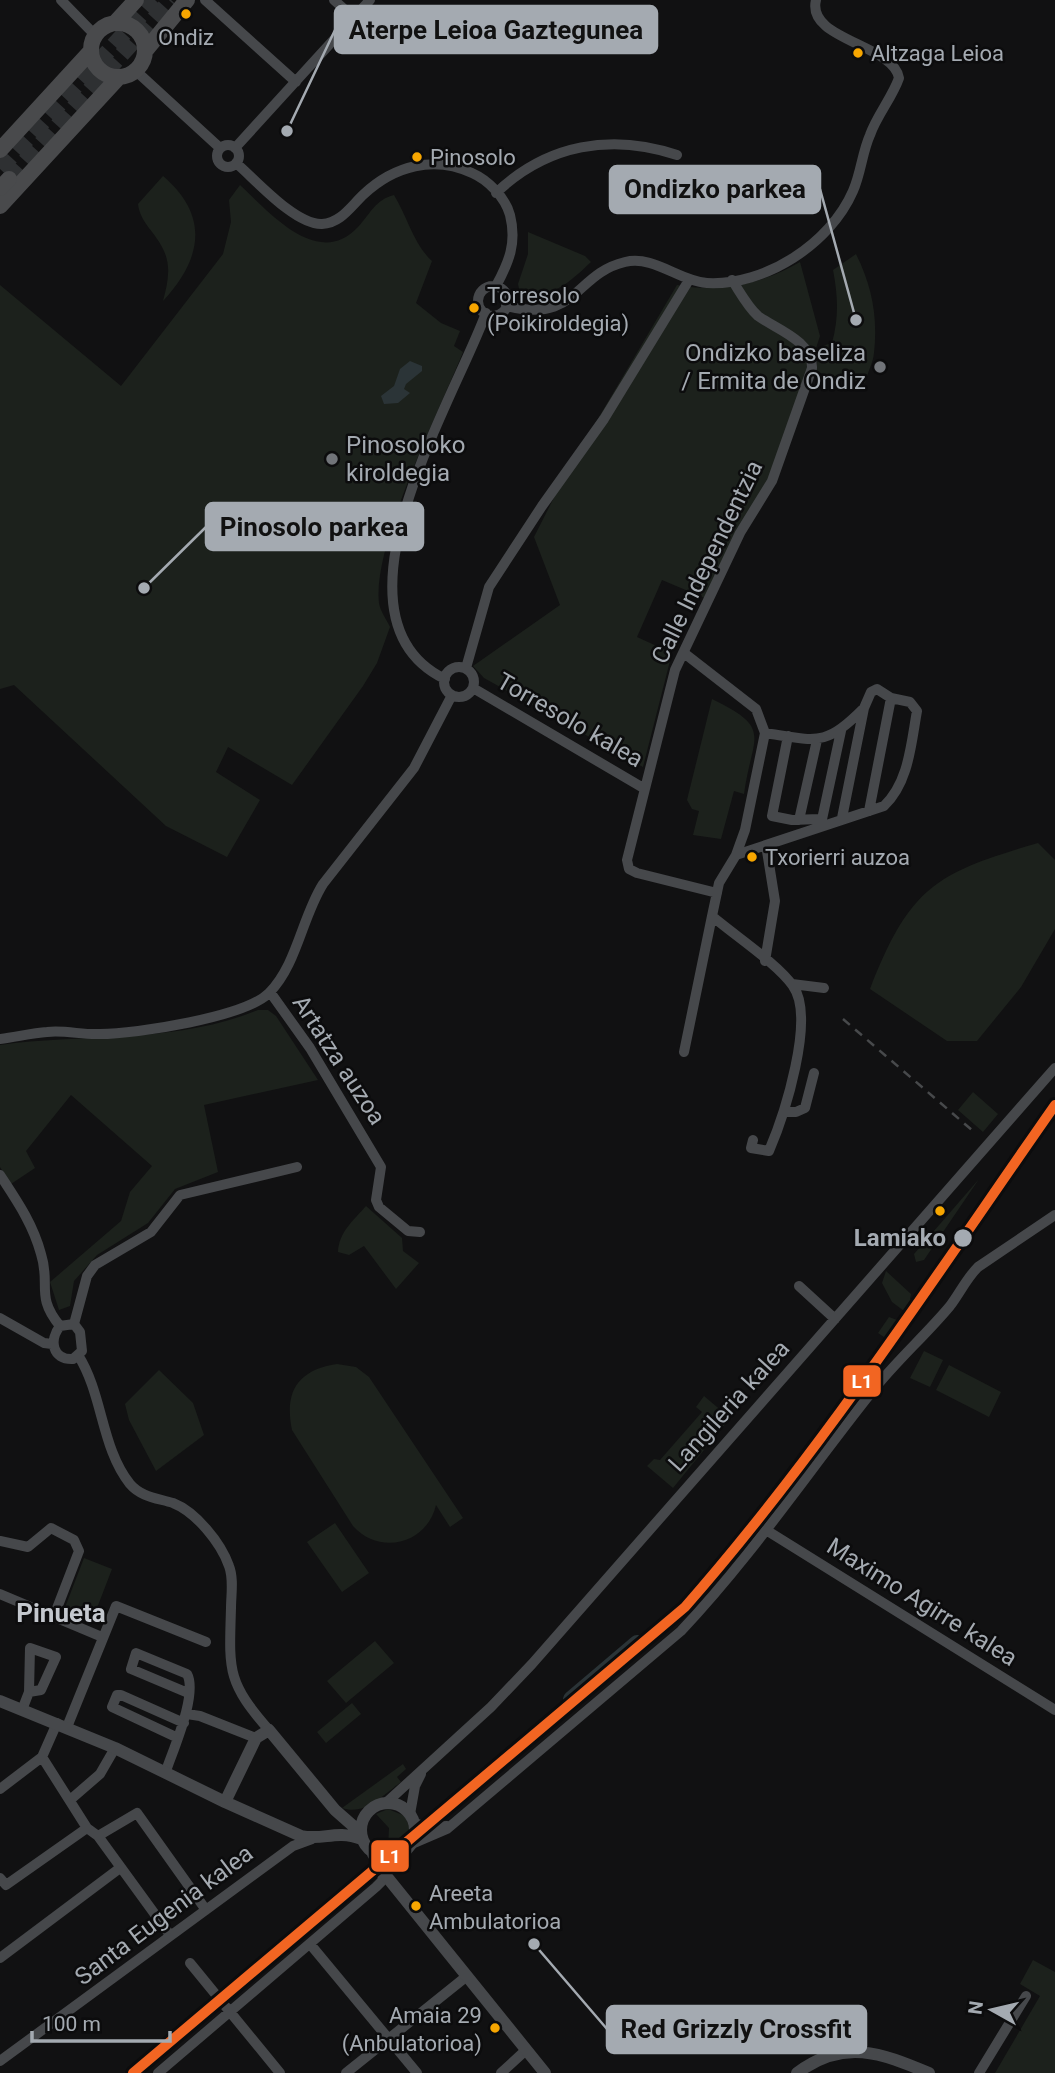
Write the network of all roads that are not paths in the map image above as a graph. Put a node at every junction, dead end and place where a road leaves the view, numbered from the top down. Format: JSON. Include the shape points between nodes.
{"nodes":[{"id":1,"x":61,"y":0,"type":"edge"},
{"id":2,"x":136,"y":0,"type":"edge"},
{"id":3,"x":187,"y":0,"type":"edge"},
{"id":4,"x":205,"y":0,"type":"edge"},
{"id":5,"x":334,"y":0,"type":"edge"},
{"id":6,"x":370,"y":0,"type":"edge"},
{"id":7,"x":816,"y":0,"type":"edge"},
{"id":8,"x":354,"y":19,"type":"junction"},
{"id":9,"x":115,"y":23,"type":"junction"},
{"id":10,"x":95,"y":34,"type":"junction"},
{"id":11,"x":146,"y":50,"type":"junction"},
{"id":12,"x":91,"y":51,"type":"junction"},
{"id":13,"x":136,"y":71,"type":"junction"},
{"id":14,"x":118,"y":78,"type":"junction"},
{"id":15,"x":296,"y":82,"type":"junction"},
{"id":16,"x":220,"y":148,"type":"junction"},
{"id":17,"x":235,"y":148,"type":"junction"},
{"id":18,"x":0,"y":150,"type":"edge"},
{"id":19,"x":677,"y":155,"type":"dead end"},
{"id":20,"x":236,"y":163,"type":"junction"},
{"id":21,"x":496,"y":192,"type":"junction"},
{"id":22,"x":0,"y":206,"type":"edge"},
{"id":23,"x":690,"y":280,"type":"junction"},
{"id":24,"x":732,"y":280,"type":"junction"},
{"id":25,"x":496,"y":286,"type":"junction"},
{"id":26,"x":506,"y":306,"type":"junction"},
{"id":27,"x":486,"y":313,"type":"junction"},
{"id":28,"x":684,"y":653,"type":"junction"},
{"id":29,"x":466,"y":668,"type":"junction"},
{"id":30,"x":445,"y":679,"type":"junction"},
{"id":31,"x":473,"y":688,"type":"junction"},
{"id":32,"x":452,"y":695,"type":"junction"},
{"id":33,"x":891,"y":698,"type":"junction"},
{"id":34,"x":864,"y":708,"type":"junction"},
{"id":35,"x":841,"y":732,"type":"junction"},
{"id":36,"x":765,"y":733,"type":"junction"},
{"id":37,"x":788,"y":736,"type":"junction"},
{"id":38,"x":817,"y":740,"type":"junction"},
{"id":39,"x":645,"y":789,"type":"junction"},
{"id":40,"x":869,"y":811,"type":"junction"},
{"id":41,"x":842,"y":818,"type":"junction"},
{"id":42,"x":799,"y":820,"type":"junction"},
{"id":43,"x":820,"y":822,"type":"junction"},
{"id":44,"x":766,"y":845,"type":"junction"},
{"id":45,"x":736,"y":855,"type":"junction"},
{"id":46,"x":717,"y":893,"type":"junction"},
{"id":47,"x":712,"y":916,"type":"junction"},
{"id":48,"x":765,"y":961,"type":"junction"},
{"id":49,"x":792,"y":984,"type":"junction"},
{"id":50,"x":824,"y":988,"type":"dead end"},
{"id":51,"x":270,"y":992,"type":"junction"},
{"id":52,"x":0,"y":1039,"type":"edge"},
{"id":53,"x":684,"y":1052,"type":"dead end"},
{"id":54,"x":1055,"y":1068,"type":"edge"},
{"id":55,"x":814,"y":1073,"type":"dead end"},
{"id":56,"x":785,"y":1112,"type":"junction"},
{"id":57,"x":753,"y":1140,"type":"dead end"},
{"id":58,"x":296,"y":1167,"type":"dead end"},
{"id":59,"x":0,"y":1175,"type":"edge"},
{"id":60,"x":1055,"y":1215,"type":"edge"},
{"id":61,"x":420,"y":1232,"type":"dead end"},
{"id":62,"x":799,"y":1286,"type":"dead end"},
{"id":63,"x":0,"y":1318,"type":"edge"},
{"id":64,"x":835,"y":1319,"type":"junction"},
{"id":65,"x":74,"y":1324,"type":"junction"},
{"id":66,"x":60,"y":1326,"type":"junction"},
{"id":67,"x":52,"y":1344,"type":"junction"},
{"id":68,"x":79,"y":1355,"type":"junction"},
{"id":69,"x":766,"y":1530,"type":"junction"},
{"id":70,"x":0,"y":1541,"type":"edge"},
{"id":71,"x":0,"y":1594,"type":"edge"},
{"id":72,"x":54,"y":1616,"type":"junction"},
{"id":73,"x":102,"y":1637,"type":"junction"},
{"id":74,"x":206,"y":1642,"type":"dead end"},
{"id":75,"x":29,"y":1692,"type":"dead end"},
{"id":76,"x":188,"y":1693,"type":"junction"},
{"id":77,"x":0,"y":1701,"type":"edge"},
{"id":78,"x":22,"y":1710,"type":"junction"},
{"id":79,"x":1055,"y":1710,"type":"edge"},
{"id":80,"x":185,"y":1718,"type":"junction"},
{"id":81,"x":62,"y":1725,"type":"junction"},
{"id":82,"x":270,"y":1730,"type":"junction"},
{"id":83,"x":178,"y":1738,"type":"junction"},
{"id":84,"x":257,"y":1738,"type":"junction"},
{"id":85,"x":115,"y":1748,"type":"junction"},
{"id":86,"x":42,"y":1757,"type":"junction"},
{"id":87,"x":427,"y":1764,"type":"junction"},
{"id":88,"x":166,"y":1771,"type":"junction"},
{"id":89,"x":0,"y":1790,"type":"edge"},
{"id":90,"x":70,"y":1800,"type":"junction"},
{"id":91,"x":225,"y":1802,"type":"junction"},
{"id":92,"x":387,"y":1802,"type":"junction"},
{"id":93,"x":335,"y":1810,"type":"junction"},
{"id":94,"x":365,"y":1814,"type":"junction"},
{"id":95,"x":412,"y":1819,"type":"junction"},
{"id":96,"x":454,"y":1823,"type":"junction"},
{"id":97,"x":87,"y":1828,"type":"junction"},
{"id":98,"x":361,"y":1835,"type":"junction"},
{"id":99,"x":98,"y":1836,"type":"junction"},
{"id":100,"x":318,"y":1837,"type":"junction"},
{"id":101,"x":412,"y":1844,"type":"junction"},
{"id":102,"x":402,"y":1854,"type":"junction"},
{"id":103,"x":379,"y":1857,"type":"junction"},
{"id":104,"x":120,"y":1868,"type":"junction"},
{"id":105,"x":384,"y":1872,"type":"junction"},
{"id":106,"x":3,"y":1882,"type":"edge"},
{"id":107,"x":376,"y":1886,"type":"junction"},
{"id":108,"x":398,"y":1890,"type":"junction"},
{"id":109,"x":206,"y":1910,"type":"junction"},
{"id":110,"x":170,"y":1936,"type":"junction"},
{"id":111,"x":310,"y":1944,"type":"junction"},
{"id":112,"x":0,"y":1958,"type":"edge"},
{"id":113,"x":190,"y":1963,"type":"dead end"},
{"id":114,"x":467,"y":1976,"type":"junction"},
{"id":115,"x":1026,"y":1996,"type":"dead end"},
{"id":116,"x":231,"y":2013,"type":"junction"},
{"id":117,"x":389,"y":2038,"type":"junction"},
{"id":118,"x":526,"y":2050,"type":"junction"},
{"id":119,"x":0,"y":2062,"type":"edge"},
{"id":120,"x":158,"y":2073,"type":"edge"},
{"id":121,"x":280,"y":2073,"type":"edge"},
{"id":122,"x":346,"y":2073,"type":"edge"},
{"id":123,"x":417,"y":2073,"type":"edge"},
{"id":124,"x":501,"y":2073,"type":"edge"},
{"id":125,"x":545,"y":2073,"type":"edge"},
{"id":126,"x":797,"y":2073,"type":"edge"},
{"id":127,"x":929,"y":2073,"type":"edge"},
{"id":128,"x":979,"y":2073,"type":"edge"}],
"edges":[{"from":1,"to":10,"type":"street"},
{"from":2,"to":9,"type":"main road"},
{"from":3,"to":11,"type":"main road"},
{"from":4,"to":15,"type":"street"},
{"from":5,"to":8,"type":"street"},
{"from":6,"to":8,"type":"street"},
{"from":7,"to":24,"type":"street","via":[[820,20],[886,60],[899,78],[869,136],[842,213],[791,259],[764,273]]},
{"from":8,"to":15,"type":"street"},
{"from":9,"to":10,"type":"main road"},
{"from":9,"to":11,"type":"main road","via":[[139,32]]},
{"from":10,"to":12,"type":"main road"},
{"from":11,"to":13,"type":"main road"},
{"from":12,"to":14,"type":"main road","via":[[99,70]]},
{"from":12,"to":18,"type":"main road"},
{"from":13,"to":14,"type":"main road"},
{"from":13,"to":16,"type":"street"},
{"from":14,"to":22,"type":"main road"},
{"from":15,"to":17,"type":"street"},
{"from":16,"to":17,"type":"street"},
{"from":16,"to":20,"type":"street","via":[[220,164]]},
{"from":17,"to":20,"type":"street"},
{"from":19,"to":21,"type":"street","via":[[620,143],[574,147],[538,162]]},
{"from":20,"to":21,"type":"street","via":[[298,217],[321,224],[343,215],[383,180],[425,163],[464,169],[482,177]]},
{"from":21,"to":25,"type":"street","via":[[509,212],[513,244],[510,261]]},
{"from":23,"to":24,"type":"street"},
{"from":23,"to":26,"type":"street","via":[[654,263],[626,261],[600,275],[567,303],[544,310]]},
{"from":23,"to":29,"type":"street","via":[[595,432],[489,587]]},
{"from":24,"to":28,"type":"street","name":"Calle Independentzia","via":[[757,315],[801,344],[812,368],[772,481],[740,533]]},
{"from":25,"to":26,"type":"street","via":[[507,295]]},
{"from":25,"to":27,"type":"street","via":[[486,287],[480,294],[479,304]]},
{"from":26,"to":27,"type":"street","via":[[498,314]]},
{"from":27,"to":30,"type":"street","via":[[410,496],[394,548],[392,593],[401,634],[421,665]]},
{"from":28,"to":36,"type":"street","via":[[756,709]]},
{"from":28,"to":39,"type":"street","name":"Calle Independentzia","via":[[675,670]]},
{"from":29,"to":30,"type":"street","via":[[452,669]]},
{"from":29,"to":31,"type":"street","via":[[474,679]]},
{"from":30,"to":32,"type":"street","via":[[445,688]]},
{"from":31,"to":32,"type":"street","via":[[462,697]]},
{"from":31,"to":39,"type":"street","name":"Torresolo kalea"},
{"from":32,"to":51,"type":"street","via":[[414,768],[311,903]]},
{"from":33,"to":34,"type":"street","via":[[877,689]]},
{"from":33,"to":40,"type":"street"},
{"from":33,"to":40,"type":"street","via":[[910,702],[917,711],[896,794],[884,806]]},
{"from":34,"to":35,"type":"street"},
{"from":34,"to":41,"type":"street"},
{"from":35,"to":38,"type":"street"},
{"from":35,"to":43,"type":"street"},
{"from":36,"to":37,"type":"street"},
{"from":36,"to":45,"type":"street"},
{"from":37,"to":38,"type":"street"},
{"from":37,"to":42,"type":"street","via":[[771,812],[776,819]]},
{"from":38,"to":42,"type":"street"},
{"from":39,"to":46,"type":"street","name":"Calle Independentzia","via":[[627,860],[629,869]]},
{"from":40,"to":41,"type":"street"},
{"from":41,"to":43,"type":"street"},
{"from":42,"to":43,"type":"street"},
{"from":43,"to":44,"type":"street"},
{"from":44,"to":45,"type":"street"},
{"from":44,"to":48,"type":"street","via":[[775,901]]},
{"from":45,"to":46,"type":"street"},
{"from":46,"to":47,"type":"street"},
{"from":47,"to":48,"type":"street"},
{"from":47,"to":53,"type":"street"},
{"from":48,"to":49,"type":"street"},
{"from":49,"to":50,"type":"street"},
{"from":49,"to":56,"type":"street","via":[[802,1010]]},
{"from":51,"to":52,"type":"street","name":"Artatza auzoa","via":[[240,1010],[203,1019],[102,1034],[49,1031]]},
{"from":51,"to":61,"type":"street","name":"Artatza auzoa","via":[[310,1048],[381,1167],[379,1207],[408,1231]]},
{"from":54,"to":64,"type":"street","name":"Langileria kalea"},
{"from":55,"to":56,"type":"street","via":[[805,1108]]},
{"from":56,"to":57,"type":"street","via":[[769,1151],[751,1148]]},
{"from":58,"to":65,"type":"street","via":[[180,1195],[150,1232],[95,1265],[83,1286]]},
{"from":59,"to":66,"type":"street","via":[[33,1230],[43,1257],[45,1303]]},
{"from":60,"to":69,"type":"street","via":[[968,1277],[950,1306],[873,1390]]},
{"from":62,"to":64,"type":"street"},
{"from":63,"to":67,"type":"street"},
{"from":64,"to":87,"type":"street","name":"Langileria kalea","via":[[532,1664]]},
{"from":65,"to":66,"type":"street"},
{"from":65,"to":68,"type":"street","via":[[83,1344]]},
{"from":66,"to":67,"type":"street","via":[[52,1335]]},
{"from":67,"to":68,"type":"street","via":[[66,1359]]},
{"from":68,"to":82,"type":"street","via":[[93,1382],[125,1478],[138,1492],[183,1508],[225,1557],[231,1583],[233,1677],[238,1693]]},
{"from":69,"to":79,"type":"street","name":"Maximo Agirre kalea"},
{"from":69,"to":96,"type":"street","via":[[681,1631]]},
{"from":70,"to":72,"type":"street","via":[[28,1548],[51,1528],[74,1540],[79,1551]]},
{"from":71,"to":72,"type":"street"},
{"from":72,"to":73,"type":"street"},
{"from":73,"to":74,"type":"street","via":[[117,1606]]},
{"from":73,"to":81,"type":"street"},
{"from":75,"to":78,"type":"street"},
{"from":76,"to":76,"type":"street","via":[[187,1674],[136,1653],[131,1669]]},
{"from":76,"to":80,"type":"street"},
{"from":77,"to":78,"type":"street"},
{"from":78,"to":81,"type":"street"},
{"from":80,"to":83,"type":"street"},
{"from":80,"to":83,"type":"street","via":[[121,1695],[112,1707]]},
{"from":80,"to":84,"type":"street","via":[[200,1716]]},
{"from":81,"to":85,"type":"street"},
{"from":81,"to":86,"type":"street"},
{"from":82,"to":84,"type":"street"},
{"from":82,"to":93,"type":"street"},
{"from":83,"to":88,"type":"street"},
{"from":84,"to":91,"type":"street"},
{"from":85,"to":88,"type":"street"},
{"from":85,"to":90,"type":"street","via":[[100,1774]]},
{"from":86,"to":89,"type":"street"},
{"from":86,"to":90,"type":"street"},
{"from":87,"to":92,"type":"street","name":"Langileria kalea"},
{"from":87,"to":95,"type":"street","name":"Langileria kalea","via":[[415,1786]]},
{"from":88,"to":91,"type":"street"},
{"from":90,"to":97,"type":"street"},
{"from":91,"to":100,"type":"street","via":[[300,1836]]},
{"from":92,"to":94,"type":"street"},
{"from":92,"to":95,"type":"street","via":[[400,1805]]},
{"from":93,"to":94,"type":"street","via":[[345,1815]]},
{"from":93,"to":98,"type":"street"},
{"from":94,"to":98,"type":"street"},
{"from":95,"to":96,"type":"street","via":[[437,1828]]},
{"from":95,"to":101,"type":"street"},
{"from":96,"to":101,"type":"street"},
{"from":97,"to":99,"type":"street"},
{"from":97,"to":106,"type":"street"},
{"from":98,"to":100,"type":"street","via":[[344,1832]]},
{"from":98,"to":103,"type":"street"},
{"from":99,"to":104,"type":"street"},
{"from":99,"to":109,"type":"street","via":[[137,1813]]},
{"from":100,"to":109,"type":"street","name":"Santa Eugenia kalea","via":[[293,1846]]},
{"from":101,"to":102,"type":"street"},
{"from":102,"to":103,"type":"street"},
{"from":102,"to":108,"type":"street","via":[[396,1870]]},
{"from":103,"to":105,"type":"street"},
{"from":103,"to":107,"type":"street"},
{"from":104,"to":110,"type":"street"},
{"from":104,"to":112,"type":"street"},
{"from":105,"to":107,"type":"street"},
{"from":105,"to":108,"type":"street"},
{"from":107,"to":108,"type":"street"},
{"from":107,"to":111,"type":"street"},
{"from":108,"to":114,"type":"street"},
{"from":109,"to":110,"type":"street","name":"Santa Eugenia kalea"},
{"from":110,"to":119,"type":"street","name":"Santa Eugenia kalea"},
{"from":111,"to":116,"type":"street"},
{"from":111,"to":117,"type":"street"},
{"from":113,"to":116,"type":"street"},
{"from":114,"to":117,"type":"street"},
{"from":114,"to":118,"type":"street"},
{"from":115,"to":128,"type":"street"},
{"from":116,"to":120,"type":"street"},
{"from":116,"to":121,"type":"street"},
{"from":117,"to":122,"type":"street"},
{"from":117,"to":123,"type":"street"},
{"from":118,"to":124,"type":"street"},
{"from":118,"to":125,"type":"street"},
{"from":126,"to":127,"type":"street","via":[[822,2058],[861,2051],[884,2054]]}]}
